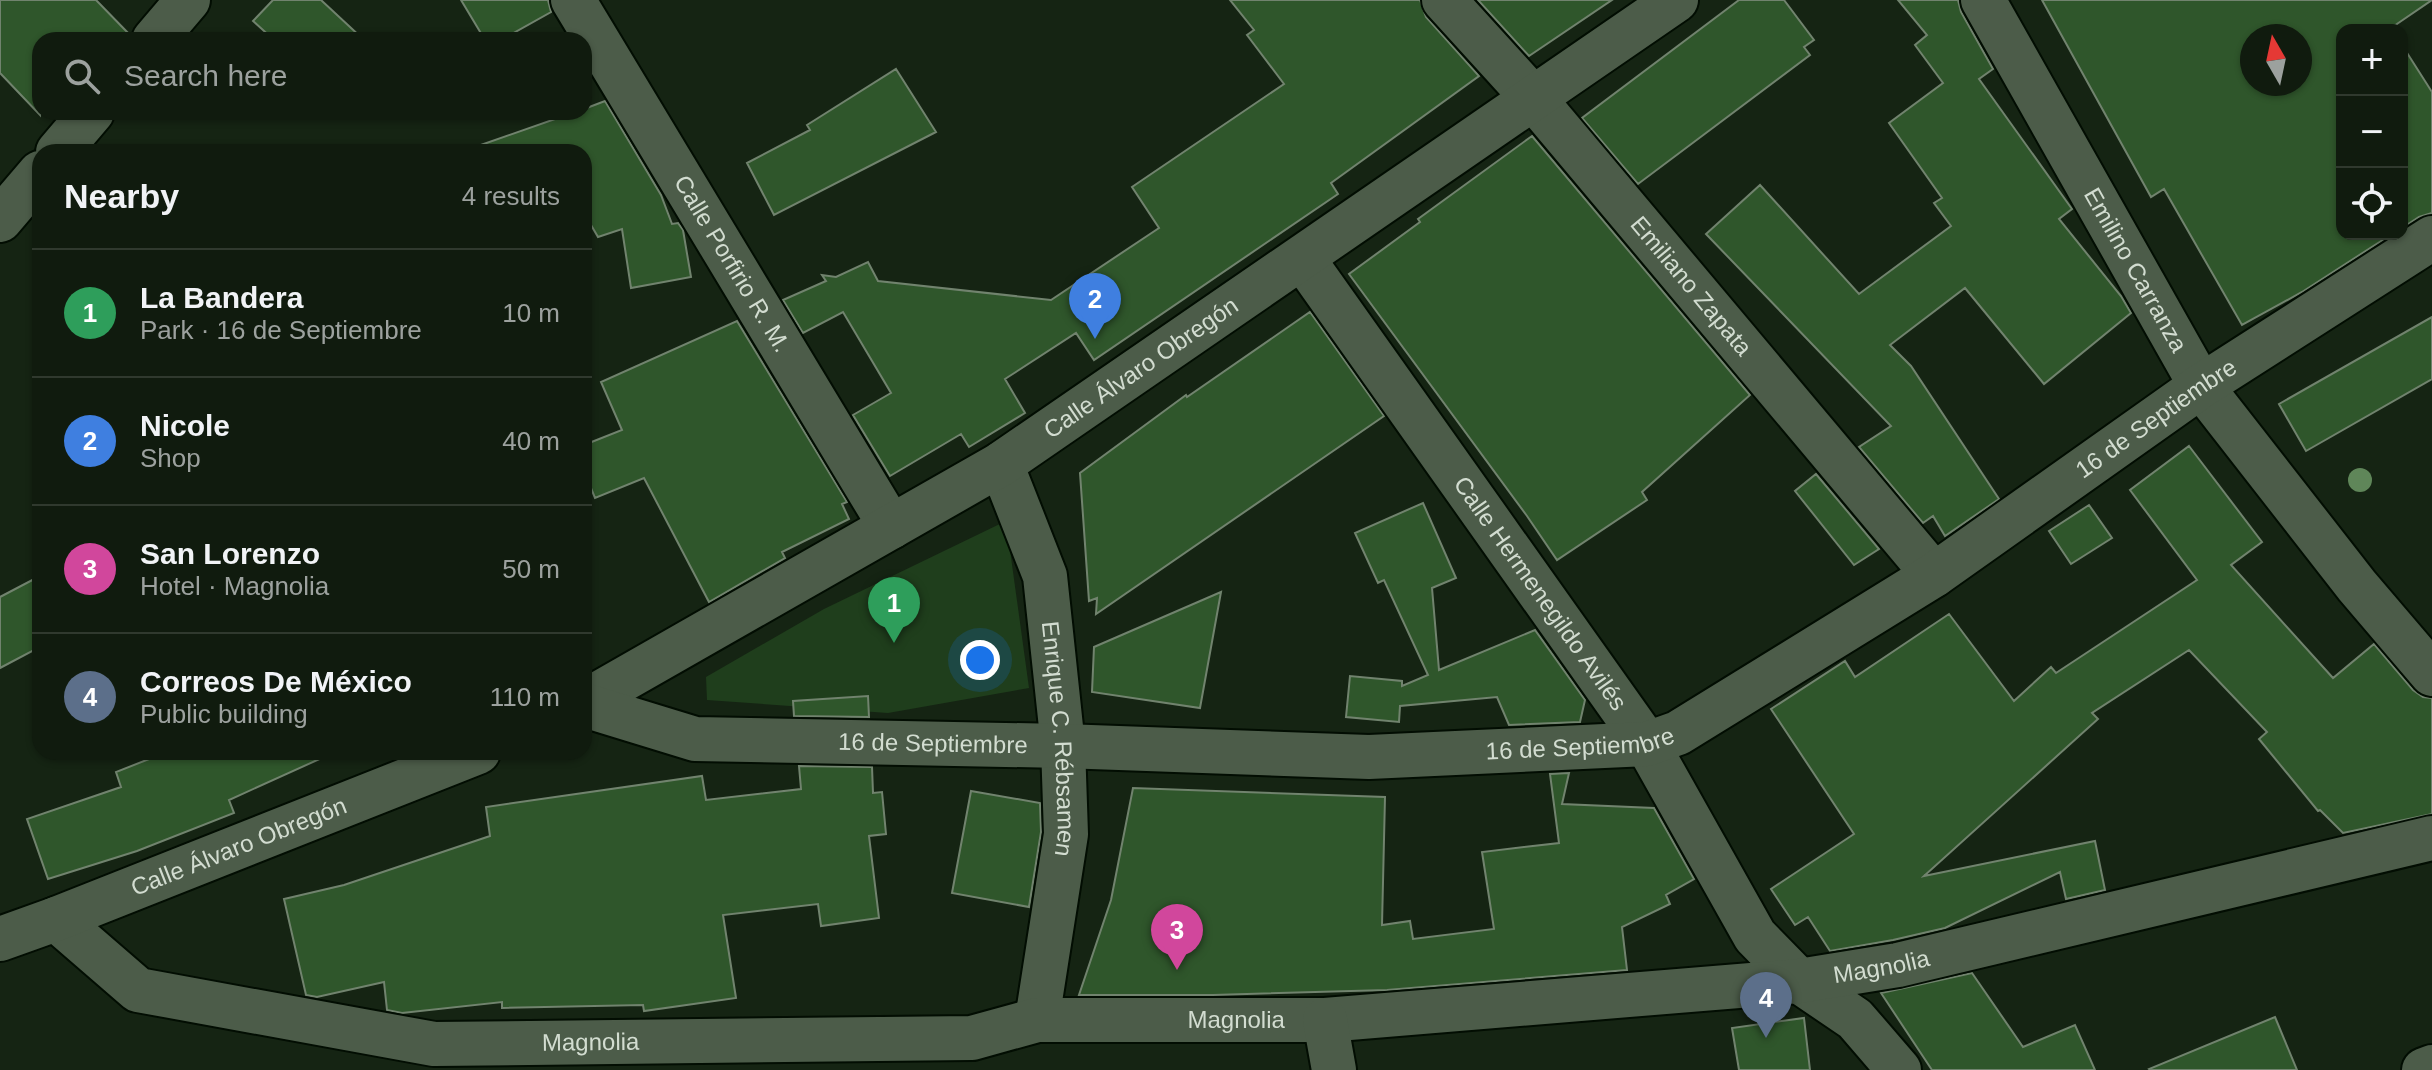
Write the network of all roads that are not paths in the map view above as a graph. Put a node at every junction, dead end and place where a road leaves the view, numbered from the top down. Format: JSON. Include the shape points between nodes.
{"nodes":[{"id":1,"x":188,"y":0,"type":"edge"},
{"id":2,"x":573,"y":0,"type":"edge"},
{"id":3,"x":1444,"y":0,"type":"edge"},
{"id":4,"x":1676,"y":0,"type":"edge"},
{"id":5,"x":1983,"y":0,"type":"edge"},
{"id":6,"x":161,"y":32,"type":"edge"},
{"id":7,"x":1534,"y":99,"type":"junction"},
{"id":8,"x":85,"y":120,"type":"edge"},
{"id":9,"x":65,"y":144,"type":"edge"},
{"id":10,"x":32,"y":182,"type":"edge"},
{"id":11,"x":0,"y":220,"type":"edge"},
{"id":12,"x":2432,"y":238,"type":"edge"},
{"id":13,"x":1303,"y":259,"type":"junction"},
{"id":14,"x":2201,"y":386,"type":"junction"},
{"id":15,"x":1001,"y":464,"type":"junction"},
{"id":16,"x":891,"y":527,"type":"junction"},
{"id":17,"x":1934,"y":575,"type":"junction"},
{"id":18,"x":2432,"y":674,"type":"edge"},
{"id":19,"x":592,"y":698,"type":"edge"},
{"id":20,"x":592,"y":706,"type":"edge"},
{"id":21,"x":1647,"y":744,"type":"junction"},
{"id":22,"x":1063,"y":746,"type":"junction"},
{"id":23,"x":458,"y":760,"type":"edge"},
{"id":24,"x":2432,"y":838,"type":"edge"},
{"id":25,"x":56,"y":919,"type":"junction"},
{"id":26,"x":0,"y":939,"type":"edge"},
{"id":27,"x":1799,"y":981,"type":"junction"},
{"id":28,"x":1037,"y":1020,"type":"junction"},
{"id":29,"x":1325,"y":1020,"type":"junction"},
{"id":30,"x":966,"y":1054,"type":"edge"},
{"id":31,"x":421,"y":1057,"type":"edge"},
{"id":32,"x":2432,"y":1067,"type":"edge"},
{"id":33,"x":1334,"y":1070,"type":"edge"},
{"id":34,"x":1899,"y":1070,"type":"edge"},
{"id":35,"x":2424,"y":1070,"type":"edge"}],
"edges":[{"from":1,"to":6,"type":"street"},
{"from":2,"to":16,"type":"street","name":"Calle Porfirio R. M."},
{"from":3,"to":7,"type":"street","name":"Emiliano Zapata"},
{"from":4,"to":7,"type":"street","name":"Calle Álvaro Obregón"},
{"from":5,"to":14,"type":"street","name":"Emilino Carranza"},
{"from":7,"to":13,"type":"street","name":"Calle Álvaro Obregón"},
{"from":7,"to":17,"type":"street","name":"Emiliano Zapata"},
{"from":8,"to":9,"type":"street"},
{"from":10,"to":11,"type":"street"},
{"from":12,"to":14,"type":"street","name":"16 de Septiembre"},
{"from":13,"to":15,"type":"street","name":"Calle Álvaro Obregón"},
{"from":13,"to":21,"type":"street","name":"Calle Hermenegildo Avilés"},
{"from":14,"to":17,"type":"street","name":"16 de Septiembre"},
{"from":14,"to":18,"type":"street","name":"Emilino Carranza"},
{"from":15,"to":16,"type":"street","name":"Calle Álvaro Obregón"},
{"from":15,"to":22,"type":"street","name":"Enrique C. Rébsamen","via":[[1045,576]]},
{"from":16,"to":19,"type":"street","name":"Calle Álvaro Obregón"},
{"from":17,"to":21,"type":"street","name":"16 de Septiembre","via":[[1678,733]]},
{"from":20,"to":22,"type":"street","name":"16 de Septiembre","via":[[695,739]]},
{"from":21,"to":22,"type":"street","name":"16 de Septiembre","via":[[1369,757]]},
{"from":21,"to":27,"type":"street","name":"Calle Hermenegildo Avilés","via":[[1755,936]]},
{"from":22,"to":28,"type":"street","name":"Enrique C. Rébsamen","via":[[1066,834]]},
{"from":23,"to":25,"type":"street","name":"Calle Álvaro Obregón"},
{"from":24,"to":27,"type":"street","name":"Magnolia","via":[[1898,965]]},
{"from":25,"to":26,"type":"street","name":"Calle Álvaro Obregón"},
{"from":25,"to":31,"type":"street","name":"Magnolia","via":[[138,990]]},
{"from":27,"to":29,"type":"street","name":"Magnolia"},
{"from":27,"to":34,"type":"street","name":"Calle Hermenegildo Avilés","via":[[1855,1019]]},
{"from":28,"to":29,"type":"street","name":"Magnolia"},
{"from":28,"to":30,"type":"street","name":"Magnolia"},
{"from":29,"to":33,"type":"street"},
{"from":30,"to":31,"type":"street","name":"Magnolia"},
{"from":32,"to":35,"type":"street"}]}
